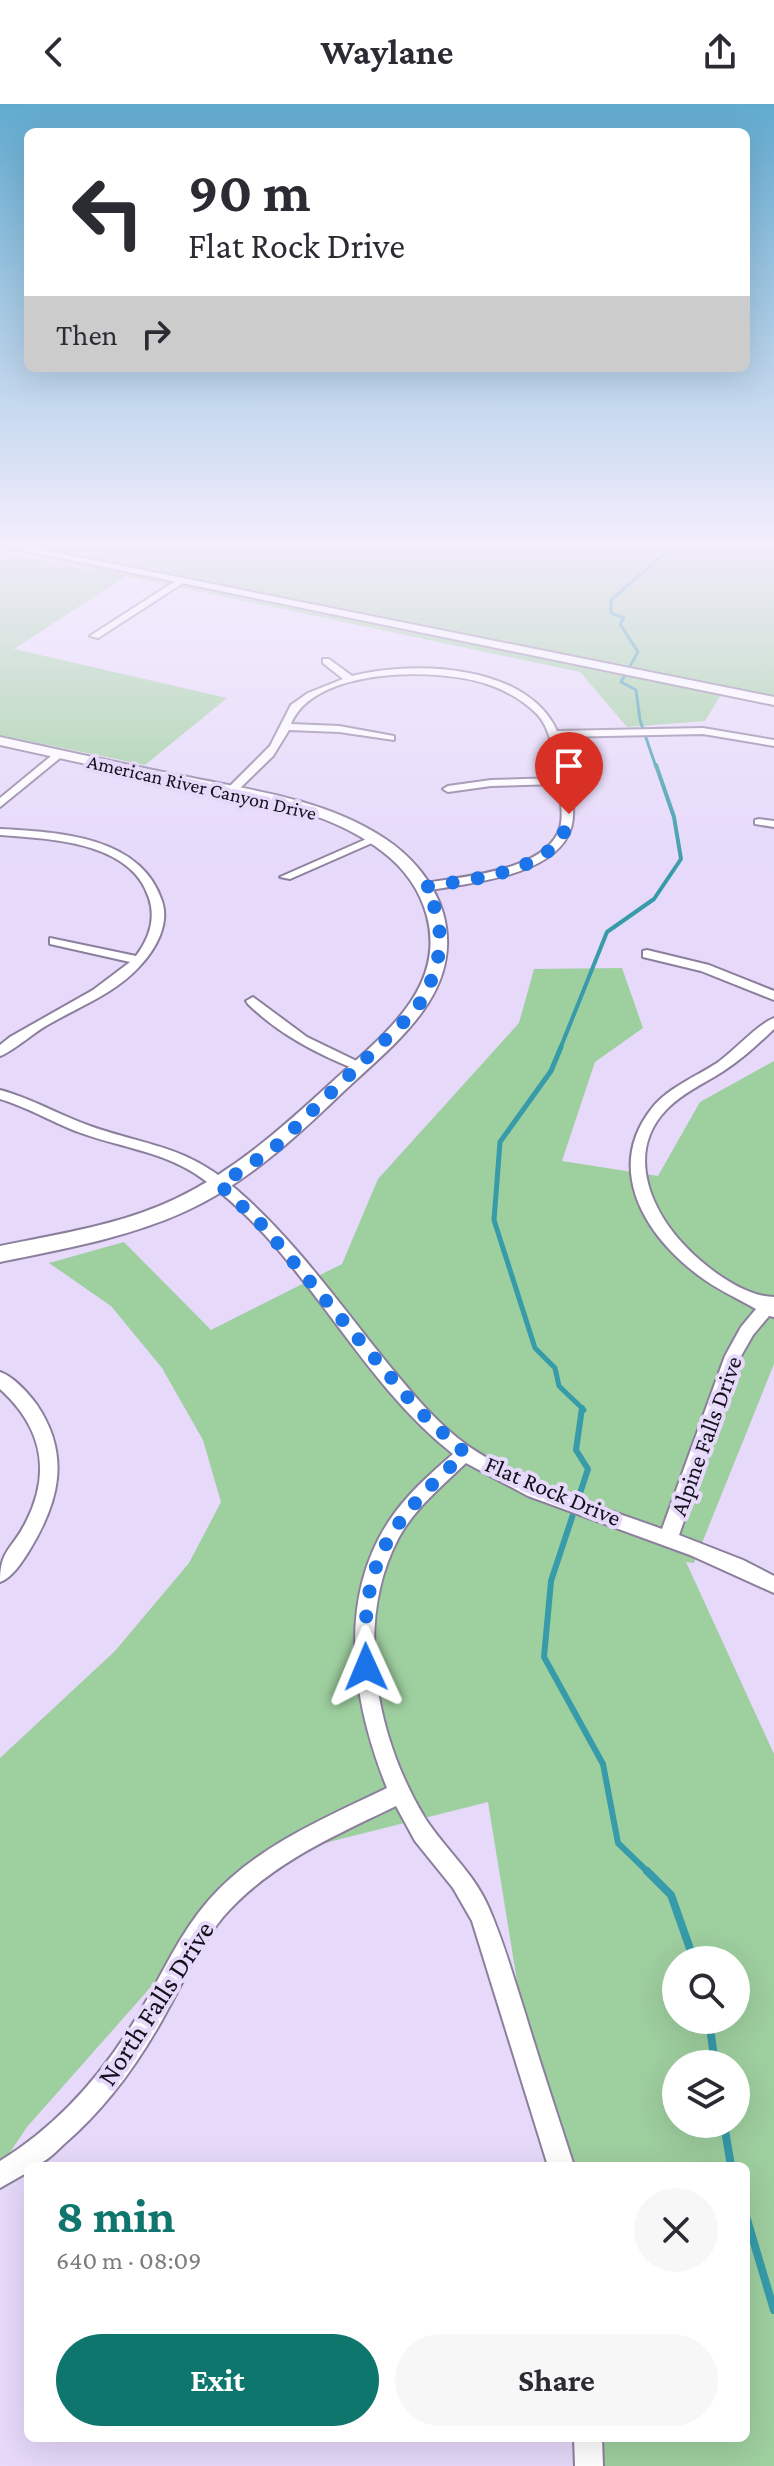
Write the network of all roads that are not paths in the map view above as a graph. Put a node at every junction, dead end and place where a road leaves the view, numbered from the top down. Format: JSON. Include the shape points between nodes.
{"nodes":[{"id":1,"x":557,"y":656,"type":"edge"},
{"id":2,"x":326,"y":661,"type":"dead end"},
{"id":3,"x":350,"y":679,"type":"junction"},
{"id":4,"x":774,"y":701,"type":"edge"},
{"id":5,"x":283,"y":727,"type":"junction"},
{"id":6,"x":553,"y":734,"type":"junction"},
{"id":7,"x":390,"y":738,"type":"dead end"},
{"id":8,"x":0,"y":741,"type":"edge"},
{"id":9,"x":774,"y":743,"type":"edge"},
{"id":10,"x":60,"y":754,"type":"junction"},
{"id":11,"x":563,"y":781,"type":"junction"},
{"id":12,"x":448,"y":789,"type":"dead end"},
{"id":13,"x":231,"y":791,"type":"junction"},
{"id":14,"x":0,"y":804,"type":"edge"},
{"id":15,"x":759,"y":822,"type":"dead end"},
{"id":16,"x":774,"y":824,"type":"edge"},
{"id":17,"x":0,"y":832,"type":"edge"},
{"id":18,"x":375,"y":839,"type":"junction"},
{"id":19,"x":286,"y":877,"type":"dead end"},
{"id":20,"x":425,"y":887,"type":"junction"},
{"id":21,"x":54,"y":941,"type":"dead end"},
{"id":22,"x":647,"y":954,"type":"dead end"},
{"id":23,"x":138,"y":960,"type":"junction"},
{"id":24,"x":774,"y":996,"type":"edge"},
{"id":25,"x":253,"y":1001,"type":"dead end"},
{"id":26,"x":774,"y":1022,"type":"edge"},
{"id":27,"x":0,"y":1052,"type":"edge"},
{"id":28,"x":360,"y":1066,"type":"junction"},
{"id":29,"x":0,"y":1094,"type":"edge"},
{"id":30,"x":220,"y":1185,"type":"junction"},
{"id":31,"x":0,"y":1254,"type":"edge"},
{"id":32,"x":772,"y":1306,"type":"edge"},
{"id":33,"x":0,"y":1379,"type":"edge"},
{"id":34,"x":465,"y":1453,"type":"junction"},
{"id":35,"x":669,"y":1536,"type":"junction"},
{"id":36,"x":0,"y":1574,"type":"edge"},
{"id":37,"x":774,"y":1585,"type":"edge"},
{"id":38,"x":399,"y":1793,"type":"junction"},
{"id":39,"x":560,"y":2162,"type":"edge"},
{"id":40,"x":0,"y":2175,"type":"edge"},
{"id":41,"x":588,"y":2442,"type":"edge"},
{"id":42,"x":589,"y":2466,"type":"edge"}],
"edges":[{"from":1,"to":4,"type":"street"},
{"from":2,"to":3,"type":"street"},
{"from":3,"to":5,"type":"street","via":[[300,702]]},
{"from":3,"to":6,"type":"street","via":[[418,672],[477,679],[525,698],[541,712]]},
{"from":5,"to":7,"type":"street"},
{"from":5,"to":13,"type":"street","via":[[273,750]]},
{"from":6,"to":9,"type":"street","via":[[719,732]]},
{"from":6,"to":11,"type":"street"},
{"from":8,"to":10,"type":"street","name":"American River Canyon Drive"},
{"from":10,"to":13,"type":"street","name":"American River Canyon Drive"},
{"from":10,"to":14,"type":"street"},
{"from":11,"to":12,"type":"street"},
{"from":11,"to":20,"type":"street","via":[[568,824],[549,850],[509,870]]},
{"from":13,"to":18,"type":"street","name":"American River Canyon Drive","via":[[307,809]]},
{"from":15,"to":16,"type":"street"},
{"from":17,"to":23,"type":"street","via":[[81,842],[134,867],[154,892],[159,911],[156,931]]},
{"from":18,"to":19,"type":"street"},
{"from":18,"to":20,"type":"street","name":"American River Canyon Drive","via":[[405,862]]},
{"from":20,"to":28,"type":"street","name":"American River Canyon Drive","via":[[440,927],[435,974],[415,1011]]},
{"from":21,"to":23,"type":"street"},
{"from":22,"to":24,"type":"street","via":[[705,968]]},
{"from":23,"to":27,"type":"street","via":[[103,989],[37,1024]]},
{"from":25,"to":28,"type":"street","via":[[302,1040]]},
{"from":26,"to":32,"type":"street","via":[[658,1110],[637,1158],[639,1189],[663,1234],[702,1270]]},
{"from":28,"to":30,"type":"street","name":"American River Canyon Drive","via":[[274,1148]]},
{"from":29,"to":30,"type":"street","name":"Flat Rock Drive","via":[[82,1129],[164,1150]]},
{"from":30,"to":31,"type":"street","name":"American River Canyon Drive","via":[[119,1228]]},
{"from":30,"to":34,"type":"street","name":"Flat Rock Drive","via":[[263,1226],[420,1412]]},
{"from":32,"to":35,"type":"street","name":"Alpine Falls Drive","via":[[747,1331],[733,1356]]},
{"from":33,"to":36,"type":"street","via":[[38,1418],[50,1471],[32,1532]]},
{"from":34,"to":35,"type":"street","name":"Flat Rock Drive","via":[[562,1500]]},
{"from":34,"to":38,"type":"street","via":[[403,1515],[370,1589],[365,1641],[370,1699]]},
{"from":35,"to":37,"type":"street","name":"Flat Rock Drive"},
{"from":38,"to":39,"type":"street","via":[[418,1827],[473,1898]]},
{"from":38,"to":40,"type":"street","name":"North Falls Drive","via":[[295,1844],[227,1896],[199,1929],[126,2058],[96,2097],[55,2136]]},
{"from":41,"to":42,"type":"street"}]}
